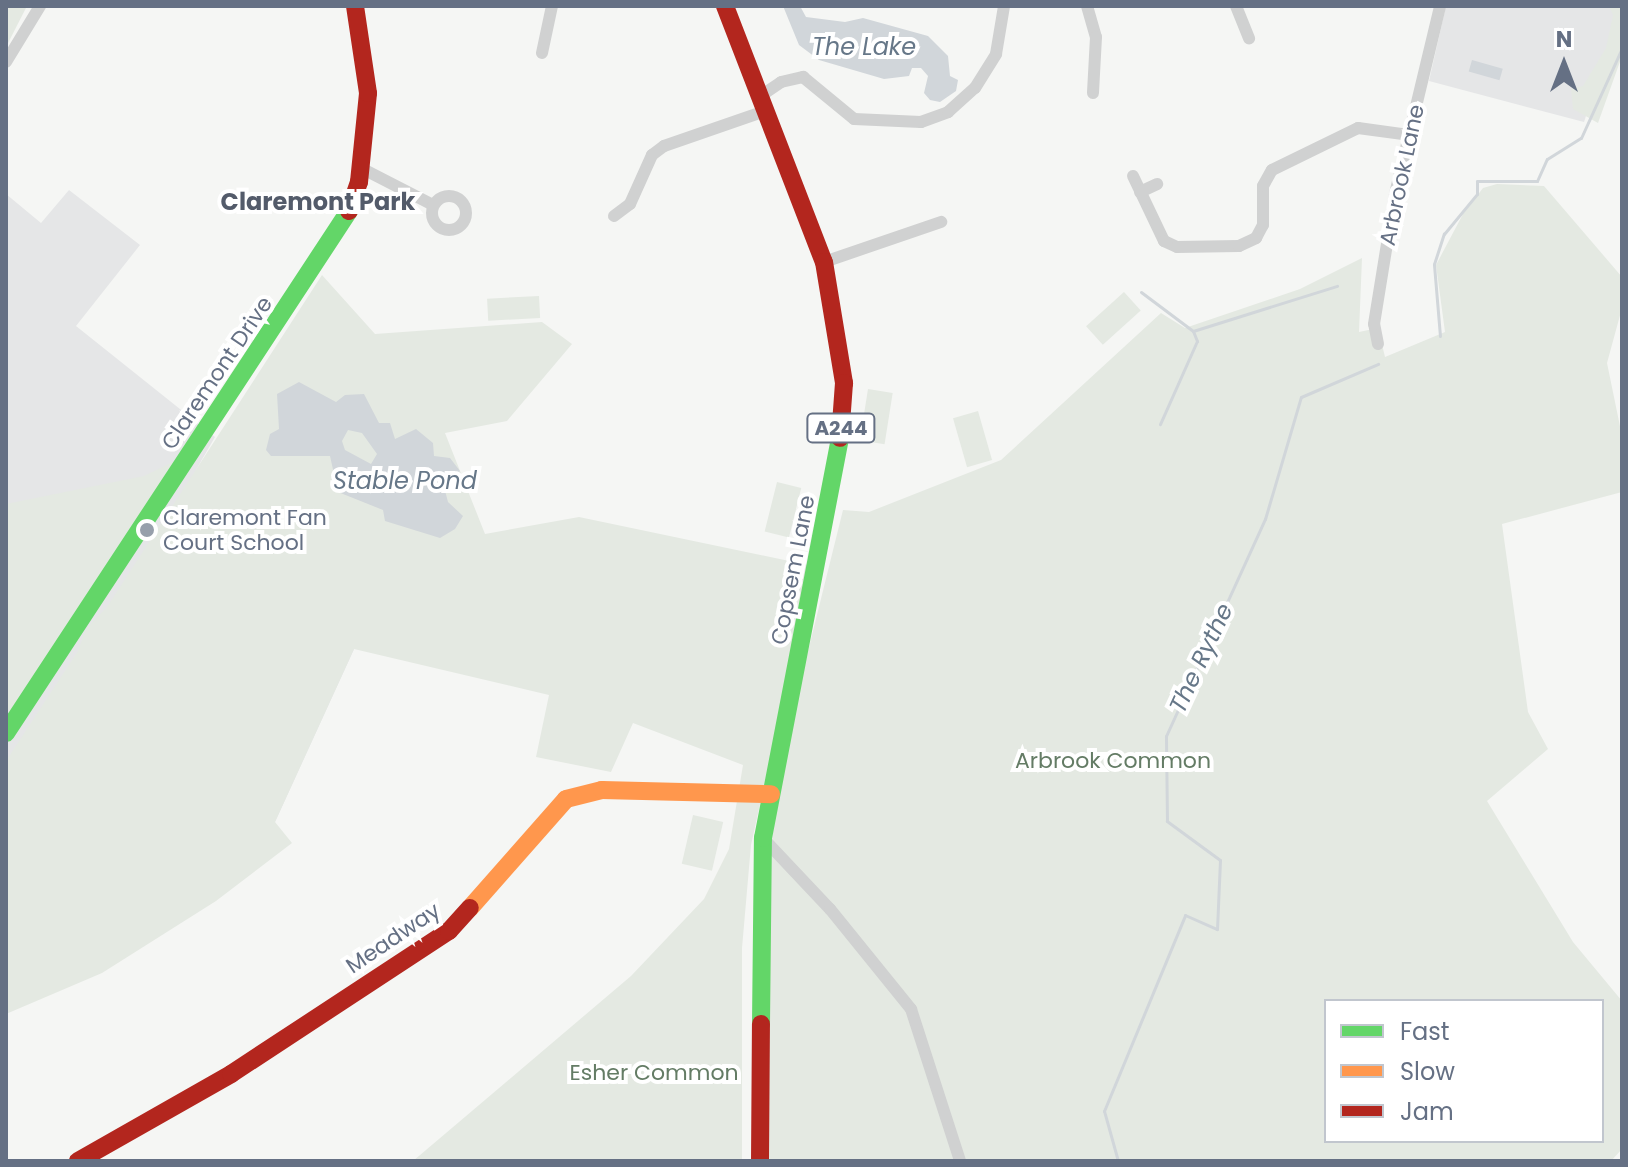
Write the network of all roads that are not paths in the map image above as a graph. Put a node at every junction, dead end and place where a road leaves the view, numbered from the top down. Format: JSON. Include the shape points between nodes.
{"nodes":[{"id":1,"x":40,"y":6,"type":"edge"},
{"id":2,"x":355,"y":6,"type":"edge"},
{"id":3,"x":552,"y":6,"type":"edge"},
{"id":4,"x":725,"y":6,"type":"edge"},
{"id":5,"x":1004,"y":6,"type":"edge"},
{"id":6,"x":1087,"y":6,"type":"edge"},
{"id":7,"x":1236,"y":6,"type":"edge"},
{"id":8,"x":1440,"y":6,"type":"edge"},
{"id":9,"x":1249,"y":39,"type":"dead end"},
{"id":10,"x":542,"y":53,"type":"dead end"},
{"id":11,"x":6,"y":62,"type":"edge"},
{"id":12,"x":1093,"y":93,"type":"dead end"},
{"id":13,"x":765,"y":102,"type":"junction"},
{"id":14,"x":1409,"y":135,"type":"junction"},
{"id":15,"x":361,"y":168,"type":"junction"},
{"id":16,"x":1133,"y":176,"type":"dead end"},
{"id":17,"x":1157,"y":184,"type":"dead end"},
{"id":18,"x":1140,"y":192,"type":"junction"},
{"id":19,"x":433,"y":205,"type":"dead end"},
{"id":20,"x":614,"y":216,"type":"dead end"},
{"id":21,"x":941,"y":222,"type":"dead end"},
{"id":22,"x":824,"y":262,"type":"junction"},
{"id":23,"x":1378,"y":344,"type":"dead end"},
{"id":24,"x":6,"y":733,"type":"edge"},
{"id":25,"x":771,"y":794,"type":"junction"},
{"id":26,"x":763,"y":838,"type":"junction"},
{"id":27,"x":78,"y":1161,"type":"edge"},
{"id":28,"x":760,"y":1161,"type":"edge"},
{"id":29,"x":960,"y":1161,"type":"edge"}],
"edges":[{"from":1,"to":11,"type":"street"},
{"from":2,"to":15,"type":"street","name":"Claremont Drive","via":[[368,93]]},
{"from":3,"to":10,"type":"street"},
{"from":4,"to":13,"type":"street","name":"Copsem Lane","number":"A244"},
{"from":5,"to":13,"type":"street","via":[[996,54],[975,88],[934,117],[921,122],[854,119],[803,77],[781,82]]},
{"from":6,"to":12,"type":"street","via":[[1096,37]]},
{"from":7,"to":9,"type":"street"},
{"from":8,"to":14,"type":"street","name":"Arbrook Lane"},
{"from":13,"to":20,"type":"street","via":[[652,155],[630,204]]},
{"from":13,"to":22,"type":"street","name":"Copsem Lane","number":"A244"},
{"from":14,"to":18,"type":"street","via":[[1358,128],[1272,170],[1263,186],[1263,225],[1256,238],[1239,246],[1170,245]]},
{"from":14,"to":23,"type":"street","name":"Arbrook Lane","via":[[1378,289]]},
{"from":15,"to":19,"type":"street"},
{"from":15,"to":24,"type":"street","name":"Claremont Drive","via":[[347,217],[317,265]]},
{"from":16,"to":18,"type":"street"},
{"from":17,"to":18,"type":"street"},
{"from":21,"to":22,"type":"street"},
{"from":22,"to":25,"type":"street","name":"Copsem Lane","number":"A244","via":[[844,383],[840,453]]},
{"from":25,"to":26,"type":"street","name":"Copsem Lane","number":"A244"},
{"from":25,"to":27,"type":"street","name":"Meadway","via":[[602,790],[566,799],[449,931],[231,1074]]},
{"from":26,"to":28,"type":"street","name":"Copsem Lane","number":"A244"},
{"from":26,"to":29,"type":"street","via":[[911,1009]]}]}
